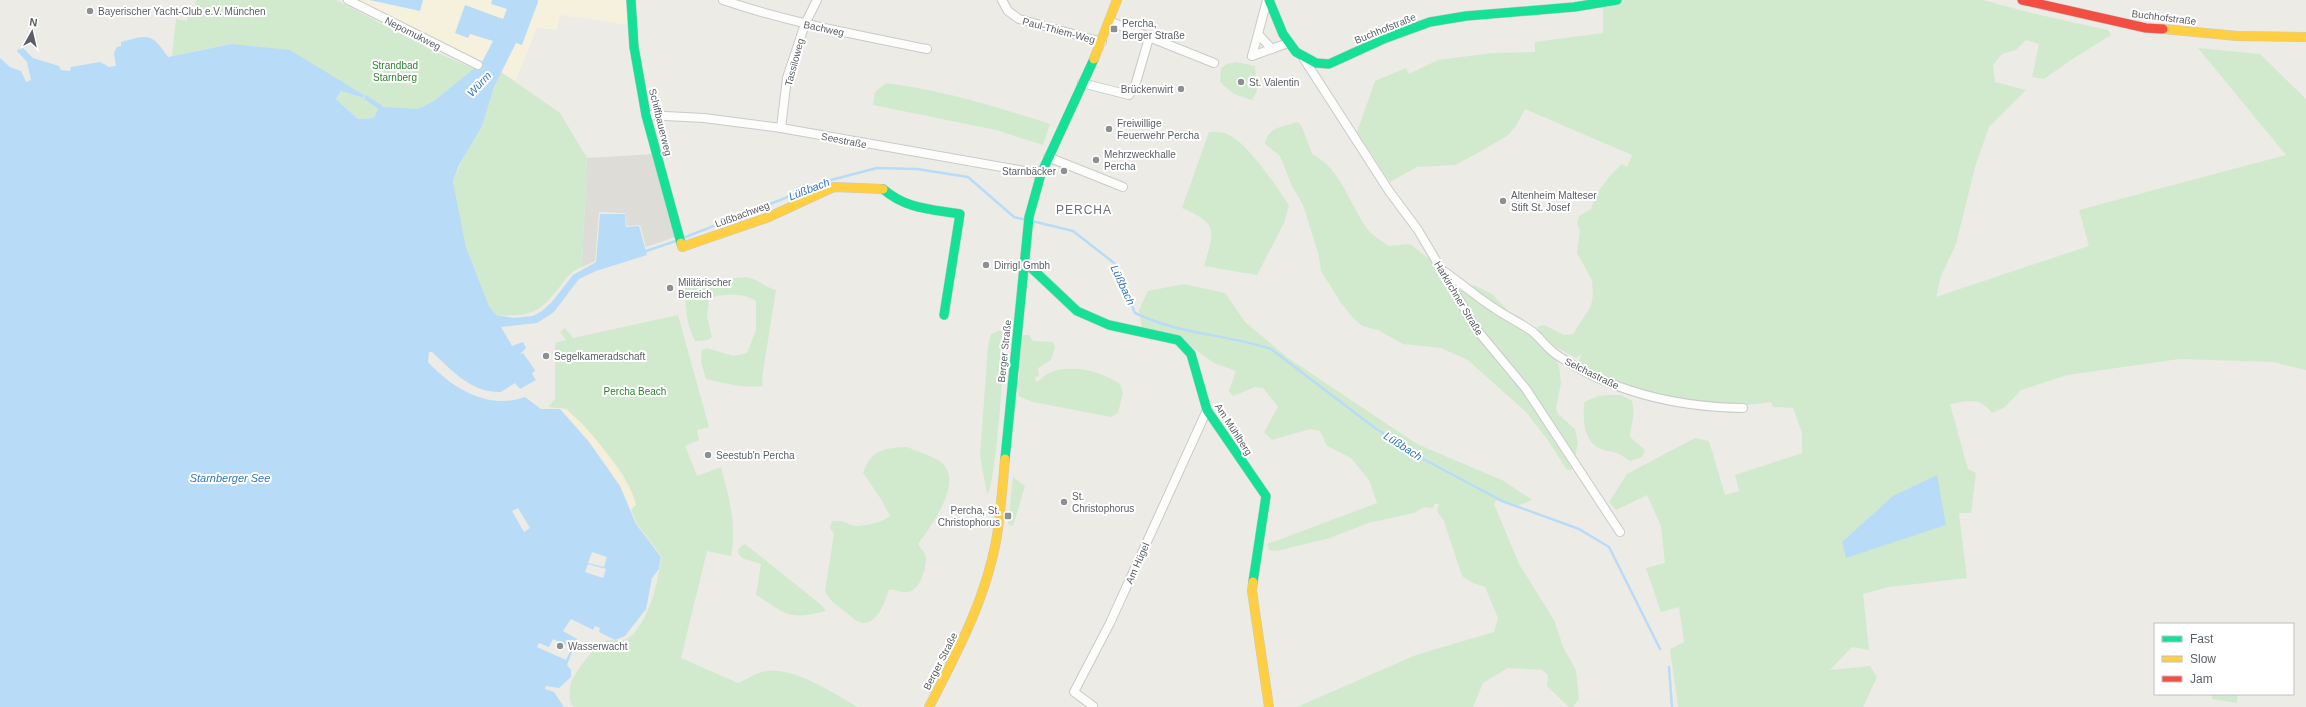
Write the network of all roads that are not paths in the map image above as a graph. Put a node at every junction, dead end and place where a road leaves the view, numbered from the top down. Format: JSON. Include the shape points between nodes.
{"nodes":[{"id":1,"x":348,"y":0,"type":"edge"},
{"id":2,"x":631,"y":0,"type":"edge"},
{"id":3,"x":724,"y":0,"type":"edge"},
{"id":4,"x":817,"y":0,"type":"edge"},
{"id":5,"x":1002,"y":0,"type":"edge"},
{"id":6,"x":1117,"y":0,"type":"edge"},
{"id":7,"x":1268,"y":0,"type":"edge"},
{"id":8,"x":1617,"y":0,"type":"edge"},
{"id":9,"x":2022,"y":0,"type":"edge"},
{"id":10,"x":1109,"y":21,"type":"junction"},
{"id":11,"x":804,"y":24,"type":"junction"},
{"id":12,"x":1258,"y":34,"type":"junction"},
{"id":13,"x":1149,"y":38,"type":"junction"},
{"id":14,"x":2306,"y":38,"type":"edge"},
{"id":15,"x":1102,"y":42,"type":"junction"},
{"id":16,"x":1288,"y":43,"type":"junction"},
{"id":17,"x":927,"y":49,"type":"dead end"},
{"id":18,"x":1272,"y":49,"type":"junction"},
{"id":19,"x":1304,"y":59,"type":"junction"},
{"id":20,"x":1214,"y":63,"type":"dead end"},
{"id":21,"x":478,"y":65,"type":"dead end"},
{"id":22,"x":1082,"y":83,"type":"junction"},
{"id":23,"x":646,"y":115,"type":"junction"},
{"id":24,"x":781,"y":128,"type":"junction"},
{"id":25,"x":1048,"y":157,"type":"junction"},
{"id":26,"x":1041,"y":174,"type":"junction"},
{"id":27,"x":1123,"y":187,"type":"dead end"},
{"id":28,"x":682,"y":247,"type":"joint"},
{"id":29,"x":1024,"y":261,"type":"junction"},
{"id":30,"x":1443,"y":271,"type":"junction"},
{"id":31,"x":944,"y":315,"type":"dead end"},
{"id":32,"x":1743,"y":408,"type":"dead end"},
{"id":33,"x":1207,"y":410,"type":"junction"},
{"id":34,"x":1620,"y":532,"type":"dead end"},
{"id":35,"x":1093,"y":706,"type":"dead end"},
{"id":36,"x":929,"y":707,"type":"edge"},
{"id":37,"x":1269,"y":707,"type":"edge"}],
"edges":[{"from":1,"to":21,"type":"street","name":"Nepomukweg"},
{"from":2,"to":23,"type":"main road","name":"Schiffbauerweg","via":[[634,47]]},
{"from":3,"to":11,"type":"street","name":"Bachweg"},
{"from":4,"to":11,"type":"street","name":"Tassiloweg"},
{"from":5,"to":15,"type":"street","name":"Paul-Thiem-Weg","via":[[1008,11],[1019,19]]},
{"from":6,"to":10,"type":"main road","name":"Berger Straße"},
{"from":7,"to":12,"type":"street"},
{"from":7,"to":16,"type":"main road"},
{"from":8,"to":19,"type":"main road","name":"Buchhofstraße","via":[[1586,6],[1444,19],[1414,26],[1329,64],[1317,64]]},
{"from":9,"to":14,"type":"main road","name":"Buchhofstraße","via":[[2146,28],[2237,36]]},
{"from":10,"to":13,"type":"street"},
{"from":10,"to":15,"type":"main road","name":"Berger Straße"},
{"from":11,"to":17,"type":"street","name":"Bachweg"},
{"from":11,"to":24,"type":"street","name":"Tassiloweg","via":[[787,78]]},
{"from":12,"to":18,"type":"street"},
{"from":12,"to":18,"type":"street","via":[[1252,56]]},
{"from":13,"to":20,"type":"street"},
{"from":13,"to":22,"type":"street","via":[[1135,86],[1129,95]]},
{"from":15,"to":22,"type":"main road","name":"Berger Straße"},
{"from":16,"to":18,"type":"street"},
{"from":16,"to":19,"type":"main road"},
{"from":19,"to":30,"type":"street","name":"Harkirchner Straße"},
{"from":22,"to":25,"type":"main road","name":"Berger Straße"},
{"from":23,"to":24,"type":"street","name":"Seestraße","via":[[704,118]]},
{"from":23,"to":28,"type":"main road","name":"Schiffbauerweg"},
{"from":24,"to":26,"type":"street","name":"Seestraße"},
{"from":25,"to":26,"type":"main road","name":"Berger Straße"},
{"from":25,"to":27,"type":"street"},
{"from":26,"to":29,"type":"main road","name":"Berger Straße","via":[[1025,237]]},
{"from":28,"to":31,"type":"main road","name":"Lüßbachweg","via":[[769,217],[834,187],[882,188],[896,200],[911,206],[960,214]]},
{"from":29,"to":33,"type":"main road","name":"Am Mühlberg","via":[[1077,311],[1109,325],[1178,340],[1191,354]]},
{"from":29,"to":36,"type":"main road","name":"Berger Straße","via":[[998,530],[981,596],[963,642]]},
{"from":30,"to":32,"type":"street","name":"Selchastraße","via":[[1493,308],[1533,333],[1556,355],[1600,378],[1625,389],[1662,400]]},
{"from":30,"to":34,"type":"street","name":"Harkirchner Straße","via":[[1477,330],[1526,389]]},
{"from":33,"to":35,"type":"street","name":"Am Hügel","via":[[1110,623],[1074,692]]},
{"from":33,"to":37,"type":"main road","name":"Am Mühlberg","via":[[1266,496],[1252,591]]}]}
